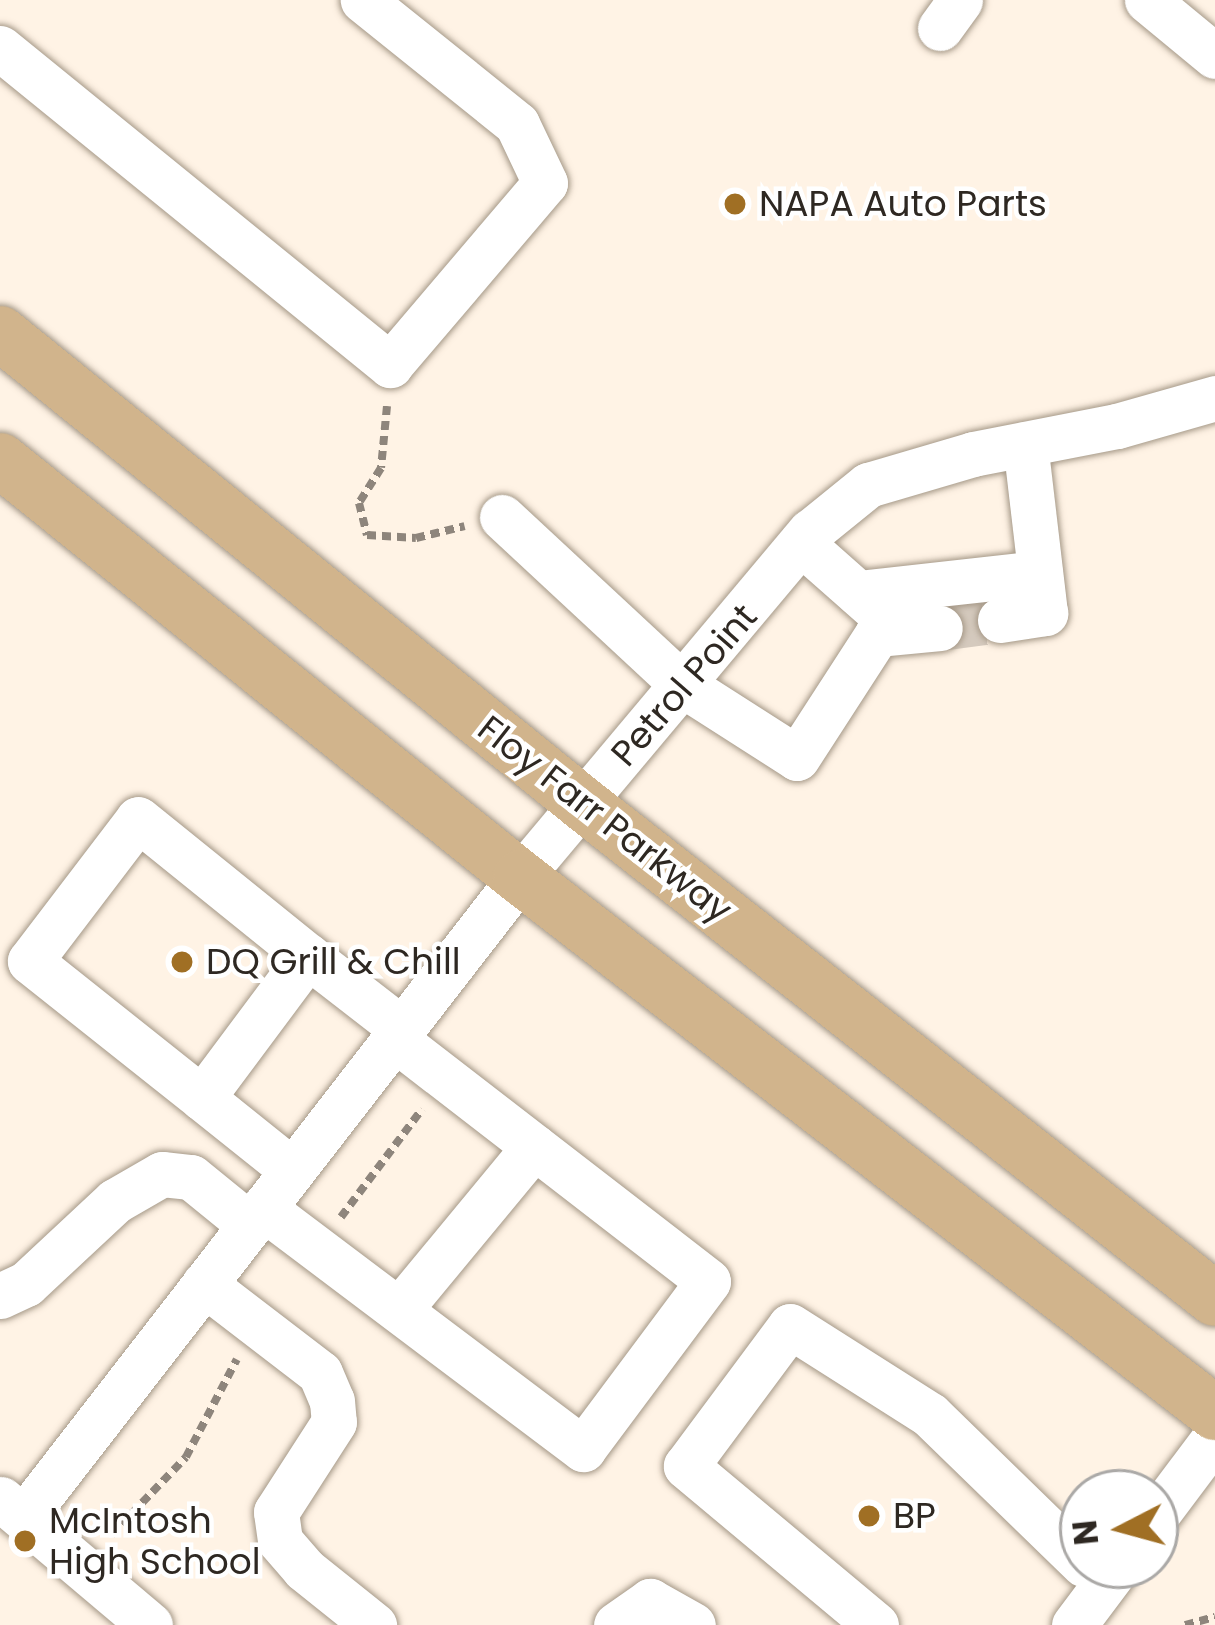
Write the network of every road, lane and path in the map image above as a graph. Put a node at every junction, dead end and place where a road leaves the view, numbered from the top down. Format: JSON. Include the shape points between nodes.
{"nodes":[{"id":1,"x":364,"y":0,"type":"edge"},
{"id":2,"x":1148,"y":0,"type":"edge"},
{"id":3,"x":0,"y":48,"type":"edge"},
{"id":4,"x":1215,"y":56,"type":"edge"},
{"id":5,"x":0,"y":333,"type":"edge"},
{"id":6,"x":390,"y":365,"type":"junction"},
{"id":7,"x":1215,"y":398,"type":"edge"},
{"id":8,"x":1025,"y":444,"type":"junction"},
{"id":9,"x":0,"y":460,"type":"edge"},
{"id":10,"x":502,"y":517,"type":"joint"},
{"id":11,"x":802,"y":543,"type":"junction"},
{"id":12,"x":1040,"y":572,"type":"junction"},
{"id":13,"x":868,"y":614,"type":"junction"},
{"id":14,"x":1000,"y":620,"type":"tunnel mouth"},
{"id":15,"x":940,"y":628,"type":"tunnel mouth"},
{"id":16,"x":683,"y":686,"type":"junction"},
{"id":17,"x":582,"y":803,"type":"junction"},
{"id":18,"x":520,"y":877,"type":"junction"},
{"id":19,"x":308,"y":956,"type":"junction"},
{"id":20,"x":398,"y":1034,"type":"junction"},
{"id":21,"x":446,"y":1078,"type":"junction"},
{"id":22,"x":202,"y":1098,"type":"junction"},
{"id":23,"x":534,"y":1147,"type":"junction"},
{"id":24,"x":292,"y":1170,"type":"junction"},
{"id":25,"x":257,"y":1216,"type":"junction"},
{"id":26,"x":339,"y":1220,"type":"dead end"},
{"id":27,"x":204,"y":1284,"type":"junction"},
{"id":28,"x":0,"y":1296,"type":"edge"},
{"id":29,"x":1215,"y":1299,"type":"edge"},
{"id":30,"x":399,"y":1310,"type":"junction"},
{"id":31,"x":240,"y":1353,"type":"dead end"},
{"id":32,"x":1215,"y":1413,"type":"edge"},
{"id":33,"x":1215,"y":1437,"type":"edge"},
{"id":34,"x":1179,"y":1485,"type":"edge"},
{"id":35,"x":12,"y":1508,"type":"edge"},
{"id":36,"x":1059,"y":1534,"type":"edge"},
{"id":37,"x":79,"y":1564,"type":"junction"},
{"id":38,"x":1089,"y":1589,"type":"edge"},
{"id":39,"x":1215,"y":1617,"type":"edge"},
{"id":40,"x":150,"y":1625,"type":"edge"},
{"id":41,"x":374,"y":1625,"type":"edge"},
{"id":42,"x":616,"y":1625,"type":"edge"},
{"id":43,"x":693,"y":1625,"type":"edge"},
{"id":44,"x":876,"y":1625,"type":"edge"},
{"id":45,"x":1073,"y":1625,"type":"edge"},
{"id":46,"x":1185,"y":1625,"type":"edge"}],
"edges":[{"from":1,"to":6,"type":"street","via":[[518,124],[545,183]]},
{"from":2,"to":4,"type":"street"},
{"from":3,"to":6,"type":"street"},
{"from":5,"to":17,"type":"main road","name":"Floy Farr Parkway"},
{"from":6,"to":10,"type":"path","via":[[381,468],[359,502],[367,535],[416,538]]},
{"from":7,"to":8,"type":"street","name":"Petrol Point"},
{"from":8,"to":11,"type":"street","name":"Petrol Point","via":[[868,485]]},
{"from":8,"to":12,"type":"street"},
{"from":9,"to":18,"type":"main road"},
{"from":10,"to":16,"type":"street"},
{"from":11,"to":13,"type":"street"},
{"from":11,"to":16,"type":"street","name":"Petrol Point"},
{"from":12,"to":13,"type":"street"},
{"from":12,"to":14,"type":"street","via":[[1045,613]]},
{"from":13,"to":15,"type":"street"},
{"from":13,"to":16,"type":"street","via":[[797,758]]},
{"from":16,"to":17,"type":"street","name":"Petrol Point"},
{"from":17,"to":18,"type":"street","name":"Petrol Point"},
{"from":17,"to":29,"type":"main road","name":"Floy Farr Parkway"},
{"from":18,"to":20,"type":"street","name":"Petrol Point"},
{"from":18,"to":32,"type":"main road"},
{"from":19,"to":20,"type":"street"},
{"from":19,"to":22,"type":"street"},
{"from":19,"to":22,"type":"street","via":[[137,819],[30,962]]},
{"from":20,"to":21,"type":"street"},
{"from":20,"to":24,"type":"street","name":"Petrol Point"},
{"from":21,"to":23,"type":"street"},
{"from":21,"to":26,"type":"path"},
{"from":22,"to":24,"type":"street"},
{"from":23,"to":30,"type":"street"},
{"from":23,"to":30,"type":"street","via":[[708,1281],[583,1449]]},
{"from":24,"to":25,"type":"street","name":"Petrol Point"},
{"from":25,"to":27,"type":"street","name":"Petrol Point"},
{"from":25,"to":28,"type":"street","via":[[191,1177],[162,1174],[115,1202],[26,1284]]},
{"from":25,"to":30,"type":"street"},
{"from":27,"to":35,"type":"street","name":"Petrol Point"},
{"from":27,"to":41,"type":"street","via":[[320,1373],[334,1422],[276,1512],[280,1541]]},
{"from":31,"to":37,"type":"path","via":[[186,1457]]},
{"from":33,"to":34,"type":"street"},
{"from":35,"to":37,"type":"street"},
{"from":36,"to":44,"type":"street","via":[[930,1415],[790,1326],[686,1466]]},
{"from":37,"to":40,"type":"street"},
{"from":38,"to":45,"type":"street"},
{"from":39,"to":46,"type":"path"},
{"from":42,"to":43,"type":"street","via":[[650,1601]]}]}
